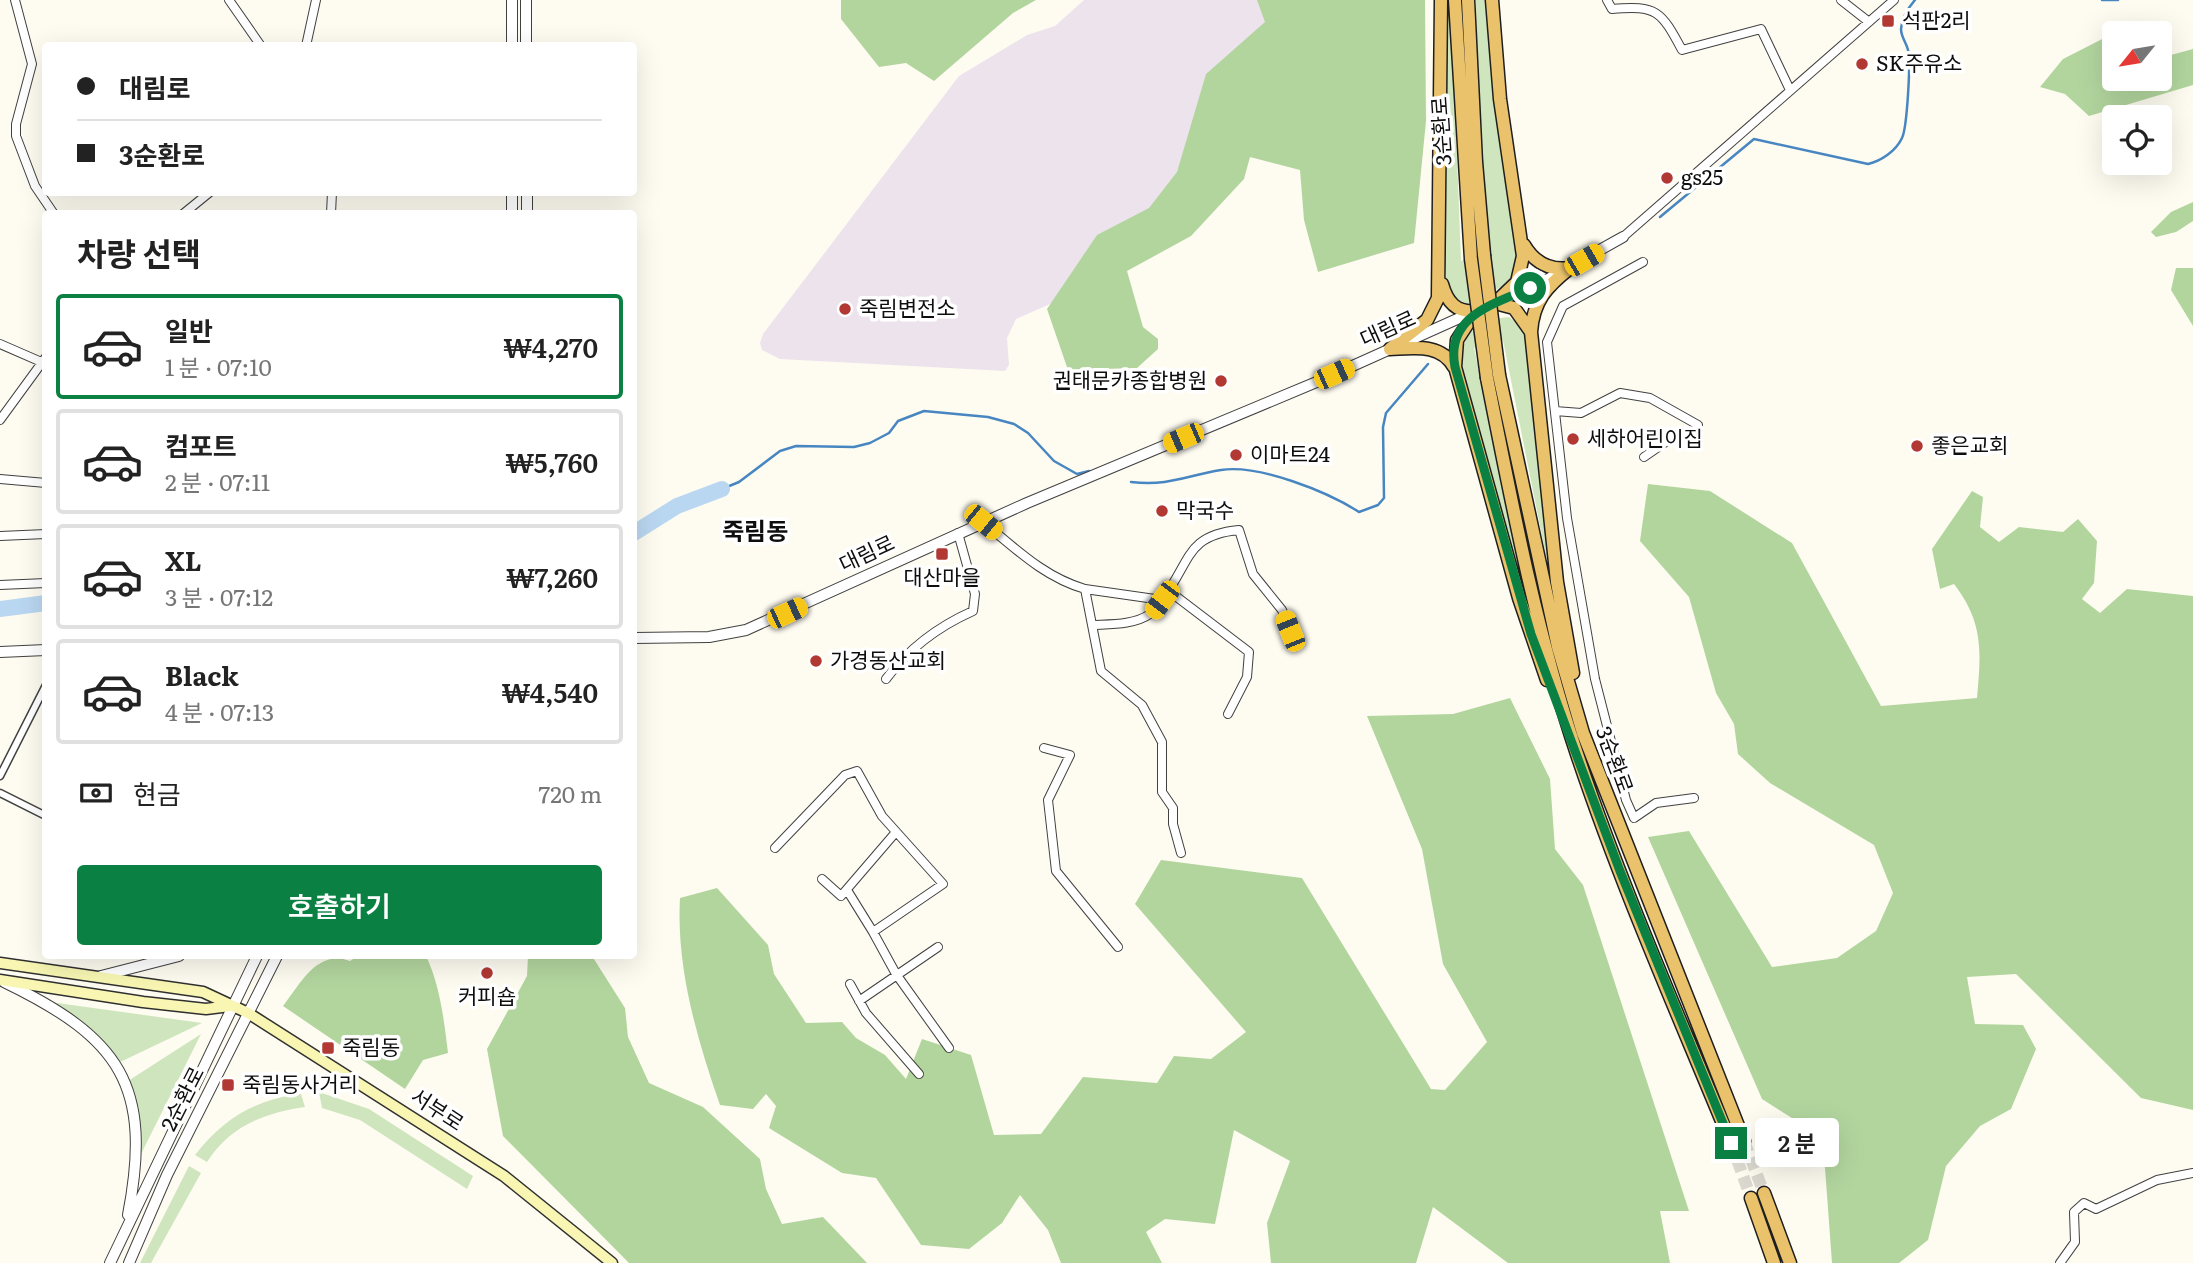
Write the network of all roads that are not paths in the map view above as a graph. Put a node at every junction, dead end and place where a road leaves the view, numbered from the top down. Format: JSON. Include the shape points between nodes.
{"nodes":[{"id":1,"x":229,"y":0,"type":"edge"},
{"id":2,"x":316,"y":0,"type":"edge"},
{"id":3,"x":512,"y":0,"type":"edge"},
{"id":4,"x":526,"y":0,"type":"edge"},
{"id":5,"x":1441,"y":0,"type":"edge"},
{"id":6,"x":1454,"y":0,"type":"edge"},
{"id":7,"x":1468,"y":0,"type":"edge"},
{"id":8,"x":1492,"y":0,"type":"edge"},
{"id":9,"x":1607,"y":0,"type":"edge"},
{"id":10,"x":1841,"y":0,"type":"edge"},
{"id":11,"x":1894,"y":0,"type":"edge"},
{"id":12,"x":19,"y":1,"type":"edge"},
{"id":13,"x":1869,"y":22,"type":"junction"},
{"id":14,"x":258,"y":42,"type":"edge"},
{"id":15,"x":307,"y":42,"type":"edge"},
{"id":16,"x":512,"y":42,"type":"edge"},
{"id":17,"x":526,"y":42,"type":"edge"},
{"id":18,"x":1790,"y":90,"type":"junction"},
{"id":19,"x":42,"y":195,"type":"edge"},
{"id":20,"x":205,"y":196,"type":"edge"},
{"id":21,"x":188,"y":210,"type":"edge"},
{"id":22,"x":1623,"y":237,"type":"joint"},
{"id":23,"x":1522,"y":240,"type":"junction"},
{"id":24,"x":1643,"y":262,"type":"dead end"},
{"id":25,"x":1570,"y":268,"type":"junction"},
{"id":26,"x":1440,"y":277,"type":"junction"},
{"id":27,"x":1495,"y":303,"type":"junction"},
{"id":28,"x":1476,"y":311,"type":"junction"},
{"id":29,"x":1531,"y":332,"type":"junction"},
{"id":30,"x":1,"y":346,"type":"edge"},
{"id":31,"x":1390,"y":349,"type":"junction"},
{"id":32,"x":42,"y":361,"type":"edge"},
{"id":33,"x":42,"y":366,"type":"edge"},
{"id":34,"x":1455,"y":367,"type":"junction"},
{"id":35,"x":1493,"y":376,"type":"junction"},
{"id":36,"x":1555,"y":411,"type":"junction"},
{"id":37,"x":0,"y":420,"type":"edge"},
{"id":38,"x":1644,"y":457,"type":"dead end"},
{"id":39,"x":0,"y":479,"type":"edge"},
{"id":40,"x":42,"y":483,"type":"edge"},
{"id":41,"x":983,"y":522,"type":"junction"},
{"id":42,"x":958,"y":533,"type":"junction"},
{"id":43,"x":42,"y":534,"type":"edge"},
{"id":44,"x":0,"y":536,"type":"edge"},
{"id":45,"x":42,"y":583,"type":"edge"},
{"id":46,"x":0,"y":585,"type":"edge"},
{"id":47,"x":1085,"y":589,"type":"junction"},
{"id":48,"x":1169,"y":591,"type":"junction"},
{"id":49,"x":1162,"y":600,"type":"junction"},
{"id":50,"x":1092,"y":625,"type":"junction"},
{"id":51,"x":1290,"y":631,"type":"dead end"},
{"id":52,"x":637,"y":639,"type":"edge"},
{"id":53,"x":42,"y":650,"type":"edge"},
{"id":54,"x":0,"y":652,"type":"edge"},
{"id":55,"x":886,"y":680,"type":"dead end"},
{"id":56,"x":42,"y":693,"type":"edge"},
{"id":57,"x":1228,"y":714,"type":"dead end"},
{"id":58,"x":1044,"y":748,"type":"dead end"},
{"id":59,"x":0,"y":776,"type":"edge"},
{"id":60,"x":1599,"y":779,"type":"junction"},
{"id":61,"x":0,"y":793,"type":"edge"},
{"id":62,"x":1694,"y":798,"type":"dead end"},
{"id":63,"x":1597,"y":807,"type":"junction"},
{"id":64,"x":42,"y":814,"type":"edge"},
{"id":65,"x":896,"y":832,"type":"junction"},
{"id":66,"x":775,"y":848,"type":"dead end"},
{"id":67,"x":1181,"y":853,"type":"dead end"},
{"id":68,"x":822,"y":879,"type":"dead end"},
{"id":69,"x":846,"y":890,"type":"junction"},
{"id":70,"x":873,"y":932,"type":"junction"},
{"id":71,"x":938,"y":947,"type":"dead end"},
{"id":72,"x":1118,"y":947,"type":"dead end"},
{"id":73,"x":166,"y":959,"type":"edge"},
{"id":74,"x":255,"y":959,"type":"edge"},
{"id":75,"x":276,"y":959,"type":"edge"},
{"id":76,"x":0,"y":963,"type":"edge"},
{"id":77,"x":896,"y":974,"type":"junction"},
{"id":78,"x":98,"y":976,"type":"junction"},
{"id":79,"x":0,"y":980,"type":"edge"},
{"id":80,"x":850,"y":984,"type":"dead end"},
{"id":81,"x":859,"y":1001,"type":"junction"},
{"id":82,"x":230,"y":1006,"type":"junction"},
{"id":83,"x":248,"y":1013,"type":"junction"},
{"id":84,"x":949,"y":1048,"type":"dead end"},
{"id":85,"x":919,"y":1074,"type":"dead end"},
{"id":86,"x":2193,"y":1173,"type":"edge"},
{"id":87,"x":1764,"y":1193,"type":"tunnel mouth"},
{"id":88,"x":1751,"y":1198,"type":"tunnel mouth"},
{"id":89,"x":125,"y":1231,"type":"junction"},
{"id":90,"x":599,"y":1251,"type":"junction"},
{"id":91,"x":110,"y":1263,"type":"edge"},
{"id":92,"x":129,"y":1263,"type":"edge"},
{"id":93,"x":603,"y":1263,"type":"edge"},
{"id":94,"x":612,"y":1263,"type":"edge"},
{"id":95,"x":1774,"y":1263,"type":"edge"},
{"id":96,"x":1790,"y":1263,"type":"edge"},
{"id":97,"x":2060,"y":1263,"type":"edge"}],
"edges":[{"from":1,"to":14,"type":"street"},
{"from":2,"to":15,"type":"street"},
{"from":3,"to":16,"type":"street"},
{"from":4,"to":17,"type":"street"},
{"from":5,"to":26,"type":"highway"},
{"from":6,"to":35,"type":"highway","name":"3순환로","bridge":true,"via":[[1471,259]]},
{"from":7,"to":35,"type":"highway","name":"3순환로","bridge":true},
{"from":8,"to":23,"type":"highway","via":[[1500,99]]},
{"from":9,"to":18,"type":"street","via":[[1612,9],[1643,6],[1663,15],[1682,50],[1761,29]]},
{"from":10,"to":13,"type":"street"},
{"from":11,"to":13,"type":"street","name":"대림로"},
{"from":12,"to":19,"type":"street","via":[[32,64],[16,136]]},
{"from":13,"to":18,"type":"street","name":"대림로"},
{"from":18,"to":22,"type":"street","name":"대림로"},
{"from":20,"to":21,"type":"street"},
{"from":22,"to":25,"type":"street","name":"대림로"},
{"from":23,"to":25,"type":"highway","via":[[1541,263]]},
{"from":23,"to":27,"type":"highway","via":[[1520,277]]},
{"from":24,"to":36,"type":"street","via":[[1563,306],[1547,342]]},
{"from":25,"to":27,"type":"street","name":"대림로"},
{"from":25,"to":29,"type":"highway","via":[[1541,295]]},
{"from":26,"to":28,"type":"highway","via":[[1452,305]]},
{"from":26,"to":31,"type":"highway","via":[[1430,316]]},
{"from":27,"to":28,"type":"street","name":"대림로"},
{"from":27,"to":29,"type":"highway","via":[[1514,308]]},
{"from":28,"to":31,"type":"street","name":"대림로"},
{"from":28,"to":34,"type":"highway","via":[[1457,340]]},
{"from":29,"to":60,"type":"highway","via":[[1557,583],[1570,662]]},
{"from":30,"to":32,"type":"street"},
{"from":31,"to":34,"type":"highway","via":[[1438,350]]},
{"from":31,"to":41,"type":"street","name":"대림로"},
{"from":33,"to":37,"type":"street"},
{"from":34,"to":63,"type":"highway","via":[[1531,634]]},
{"from":35,"to":60,"type":"highway","name":"3순환로","via":[[1558,647]]},
{"from":35,"to":63,"type":"highway","name":"3순환로","via":[[1552,672]]},
{"from":36,"to":38,"type":"street","via":[[1581,414],[1620,393],[1650,398],[1698,425],[1697,435],[1670,439]]},
{"from":36,"to":62,"type":"street","via":[[1567,518],[1595,679],[1626,800],[1634,818],[1656,803]]},
{"from":39,"to":40,"type":"street"},
{"from":41,"to":42,"type":"street","name":"대림로"},
{"from":41,"to":47,"type":"street","via":[[1043,571]]},
{"from":42,"to":52,"type":"street","name":"대림로","via":[[746,630],[709,637]]},
{"from":42,"to":55,"type":"street","via":[[975,594],[973,611],[945,623],[910,650]]},
{"from":43,"to":44,"type":"street"},
{"from":45,"to":46,"type":"street"},
{"from":47,"to":49,"type":"street"},
{"from":47,"to":50,"type":"street"},
{"from":48,"to":49,"type":"street"},
{"from":48,"to":51,"type":"street","via":[[1194,546],[1222,532],[1239,530],[1253,575],[1282,610]]},
{"from":48,"to":57,"type":"street","via":[[1249,652],[1247,677]]},
{"from":49,"to":50,"type":"street","via":[[1152,613],[1135,621]]},
{"from":50,"to":67,"type":"street","via":[[1101,671],[1142,705],[1162,742],[1162,792],[1173,808],[1172,824]]},
{"from":53,"to":54,"type":"street"},
{"from":56,"to":59,"type":"street"},
{"from":58,"to":72,"type":"street","via":[[1070,755],[1048,800],[1056,871]]},
{"from":60,"to":63,"type":"highway","name":"3순환로","via":[[1737,1142]]},
{"from":61,"to":64,"type":"street"},
{"from":65,"to":66,"type":"street","via":[[857,771],[845,775]]},
{"from":65,"to":69,"type":"street"},
{"from":65,"to":70,"type":"street","via":[[943,884]]},
{"from":68,"to":69,"type":"street","via":[[841,896]]},
{"from":69,"to":70,"type":"street"},
{"from":70,"to":77,"type":"street"},
{"from":71,"to":77,"type":"street"},
{"from":73,"to":78,"type":"street"},
{"from":74,"to":82,"type":"street","name":"2순환로"},
{"from":75,"to":83,"type":"street","name":"2순환로"},
{"from":76,"to":78,"type":"main road","name":"서부로"},
{"from":77,"to":81,"type":"street"},
{"from":77,"to":84,"type":"street"},
{"from":78,"to":82,"type":"main road","name":"서부로","via":[[203,992]]},
{"from":79,"to":82,"type":"main road","name":"서부로","via":[[142,1002],[206,1009]]},
{"from":79,"to":89,"type":"street","via":[[83,1027],[125,1083],[134,1108],[138,1148]]},
{"from":80,"to":81,"type":"street"},
{"from":81,"to":85,"type":"street"},
{"from":82,"to":83,"type":"main road","name":"서부로"},
{"from":82,"to":89,"type":"street","name":"2순환로"},
{"from":83,"to":90,"type":"main road","name":"서부로","via":[[504,1176]]},
{"from":83,"to":92,"type":"street","name":"2순환로","via":[[167,1175]]},
{"from":86,"to":97,"type":"street","via":[[2157,1180],[2096,1209],[2084,1203],[2074,1212],[2074,1242]]},
{"from":87,"to":96,"type":"highway"},
{"from":88,"to":95,"type":"highway"},
{"from":89,"to":91,"type":"street","name":"2순환로"},
{"from":90,"to":93,"type":"street"},
{"from":90,"to":94,"type":"main road","name":"서부로"}]}
